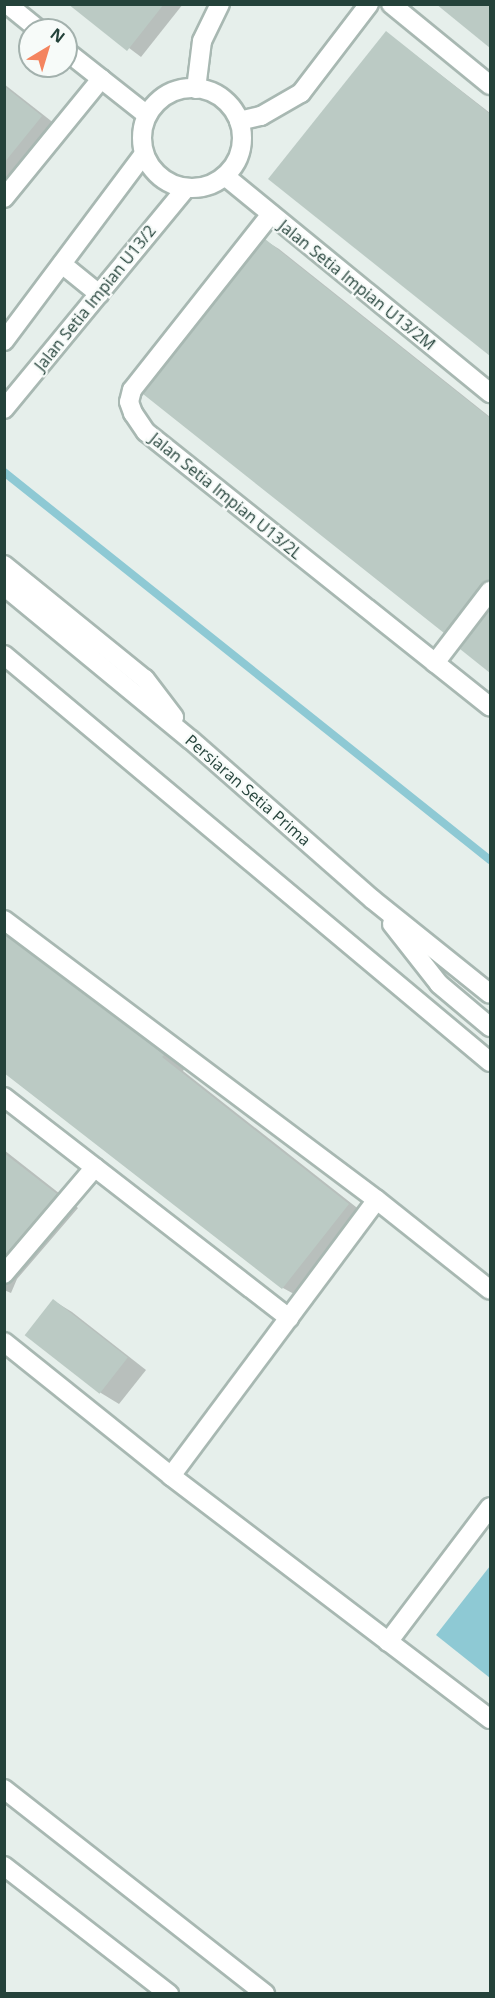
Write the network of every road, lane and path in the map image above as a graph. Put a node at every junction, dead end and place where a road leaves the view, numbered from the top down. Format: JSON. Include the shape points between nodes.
{"nodes":[{"id":1,"x":7,"y":4,"type":"edge"},
{"id":2,"x":220,"y":4,"type":"edge"},
{"id":3,"x":369,"y":4,"type":"edge"},
{"id":4,"x":391,"y":4,"type":"edge"},
{"id":5,"x":24,"y":18,"type":"edge"},
{"id":6,"x":78,"y":61,"type":"edge"},
{"id":7,"x":101,"y":79,"type":"junction"},
{"id":8,"x":490,"y":84,"type":"edge"},
{"id":9,"x":196,"y":89,"type":"junction"},
{"id":10,"x":147,"y":115,"type":"junction"},
{"id":11,"x":239,"y":121,"type":"junction"},
{"id":12,"x":144,"y":154,"type":"junction"},
{"id":13,"x":225,"y":176,"type":"junction"},
{"id":14,"x":186,"y":188,"type":"junction"},
{"id":15,"x":4,"y":198,"type":"edge"},
{"id":16,"x":271,"y":214,"type":"junction"},
{"id":17,"x":62,"y":264,"type":"junction"},
{"id":18,"x":99,"y":294,"type":"junction"},
{"id":19,"x":4,"y":341,"type":"edge"},
{"id":20,"x":489,"y":389,"type":"edge"},
{"id":21,"x":9,"y":403,"type":"edge"},
{"id":22,"x":4,"y":565,"type":"edge"},
{"id":23,"x":4,"y":586,"type":"edge"},
{"id":24,"x":490,"y":591,"type":"edge"},
{"id":25,"x":4,"y":655,"type":"edge"},
{"id":26,"x":435,"y":663,"type":"junction"},
{"id":27,"x":490,"y":707,"type":"edge"},
{"id":28,"x":191,"y":740,"type":"junction"},
{"id":29,"x":372,"y":900,"type":"junction"},
{"id":30,"x":4,"y":920,"type":"edge"},
{"id":31,"x":490,"y":994,"type":"edge"},
{"id":32,"x":490,"y":1026,"type":"edge"},
{"id":33,"x":490,"y":1062,"type":"edge"},
{"id":34,"x":4,"y":1097,"type":"edge"},
{"id":35,"x":95,"y":1167,"type":"junction"},
{"id":36,"x":377,"y":1200,"type":"junction"},
{"id":37,"x":4,"y":1274,"type":"edge"},
{"id":38,"x":490,"y":1290,"type":"edge"},
{"id":39,"x":290,"y":1318,"type":"junction"},
{"id":40,"x":4,"y":1342,"type":"edge"},
{"id":41,"x":171,"y":1476,"type":"junction"},
{"id":42,"x":490,"y":1507,"type":"edge"},
{"id":43,"x":388,"y":1642,"type":"junction"},
{"id":44,"x":490,"y":1719,"type":"edge"},
{"id":45,"x":4,"y":1789,"type":"edge"},
{"id":46,"x":4,"y":1866,"type":"edge"},
{"id":47,"x":169,"y":1994,"type":"edge"},
{"id":48,"x":265,"y":1994,"type":"edge"}],
"edges":[{"from":1,"to":5,"type":"street"},
{"from":2,"to":9,"type":"street","via":[[202,41]]},
{"from":3,"to":11,"type":"street","via":[[301,93],[261,116]]},
{"from":4,"to":8,"type":"street"},
{"from":6,"to":7,"type":"street"},
{"from":7,"to":10,"type":"street"},
{"from":7,"to":15,"type":"street"},
{"from":9,"to":10,"type":"street","via":[[168,94]]},
{"from":9,"to":11,"type":"street","via":[[222,99]]},
{"from":10,"to":12,"type":"street","via":[[142,134]]},
{"from":11,"to":13,"type":"street","via":[[240,151]]},
{"from":12,"to":14,"type":"street","via":[[160,177]]},
{"from":12,"to":17,"type":"street"},
{"from":13,"to":14,"type":"street","via":[[213,183]]},
{"from":13,"to":16,"type":"street","name":"Jalan Setia Impian U13/2M"},
{"from":14,"to":18,"type":"street","name":"Jalan Setia Impian U13/2"},
{"from":16,"to":20,"type":"street","name":"Jalan Setia Impian U13/2M"},
{"from":16,"to":26,"type":"street","name":"Jalan Setia Impian U13/2L","via":[[132,390],[129,402],[133,413],[146,432]]},
{"from":17,"to":18,"type":"street"},
{"from":17,"to":19,"type":"street"},
{"from":18,"to":21,"type":"street","name":"Jalan Setia Impian U13/2"},
{"from":22,"to":28,"type":"street","via":[[146,679]]},
{"from":23,"to":28,"type":"street","name":"Persiaran Setia Prima"},
{"from":24,"to":26,"type":"street"},
{"from":25,"to":33,"type":"street"},
{"from":26,"to":27,"type":"street","name":"Jalan Setia Impian U13/2L"},
{"from":28,"to":29,"type":"street","name":"Persiaran Setia Prima"},
{"from":29,"to":31,"type":"street","name":"Persiaran Setia Prima"},
{"from":29,"to":32,"type":"street","via":[[439,984]]},
{"from":30,"to":36,"type":"street"},
{"from":34,"to":35,"type":"street"},
{"from":35,"to":37,"type":"street"},
{"from":35,"to":39,"type":"street"},
{"from":36,"to":38,"type":"street"},
{"from":36,"to":39,"type":"street"},
{"from":39,"to":41,"type":"street"},
{"from":40,"to":41,"type":"street"},
{"from":41,"to":43,"type":"street"},
{"from":42,"to":43,"type":"street"},
{"from":43,"to":44,"type":"street"},
{"from":45,"to":48,"type":"street"},
{"from":46,"to":47,"type":"street"}]}
